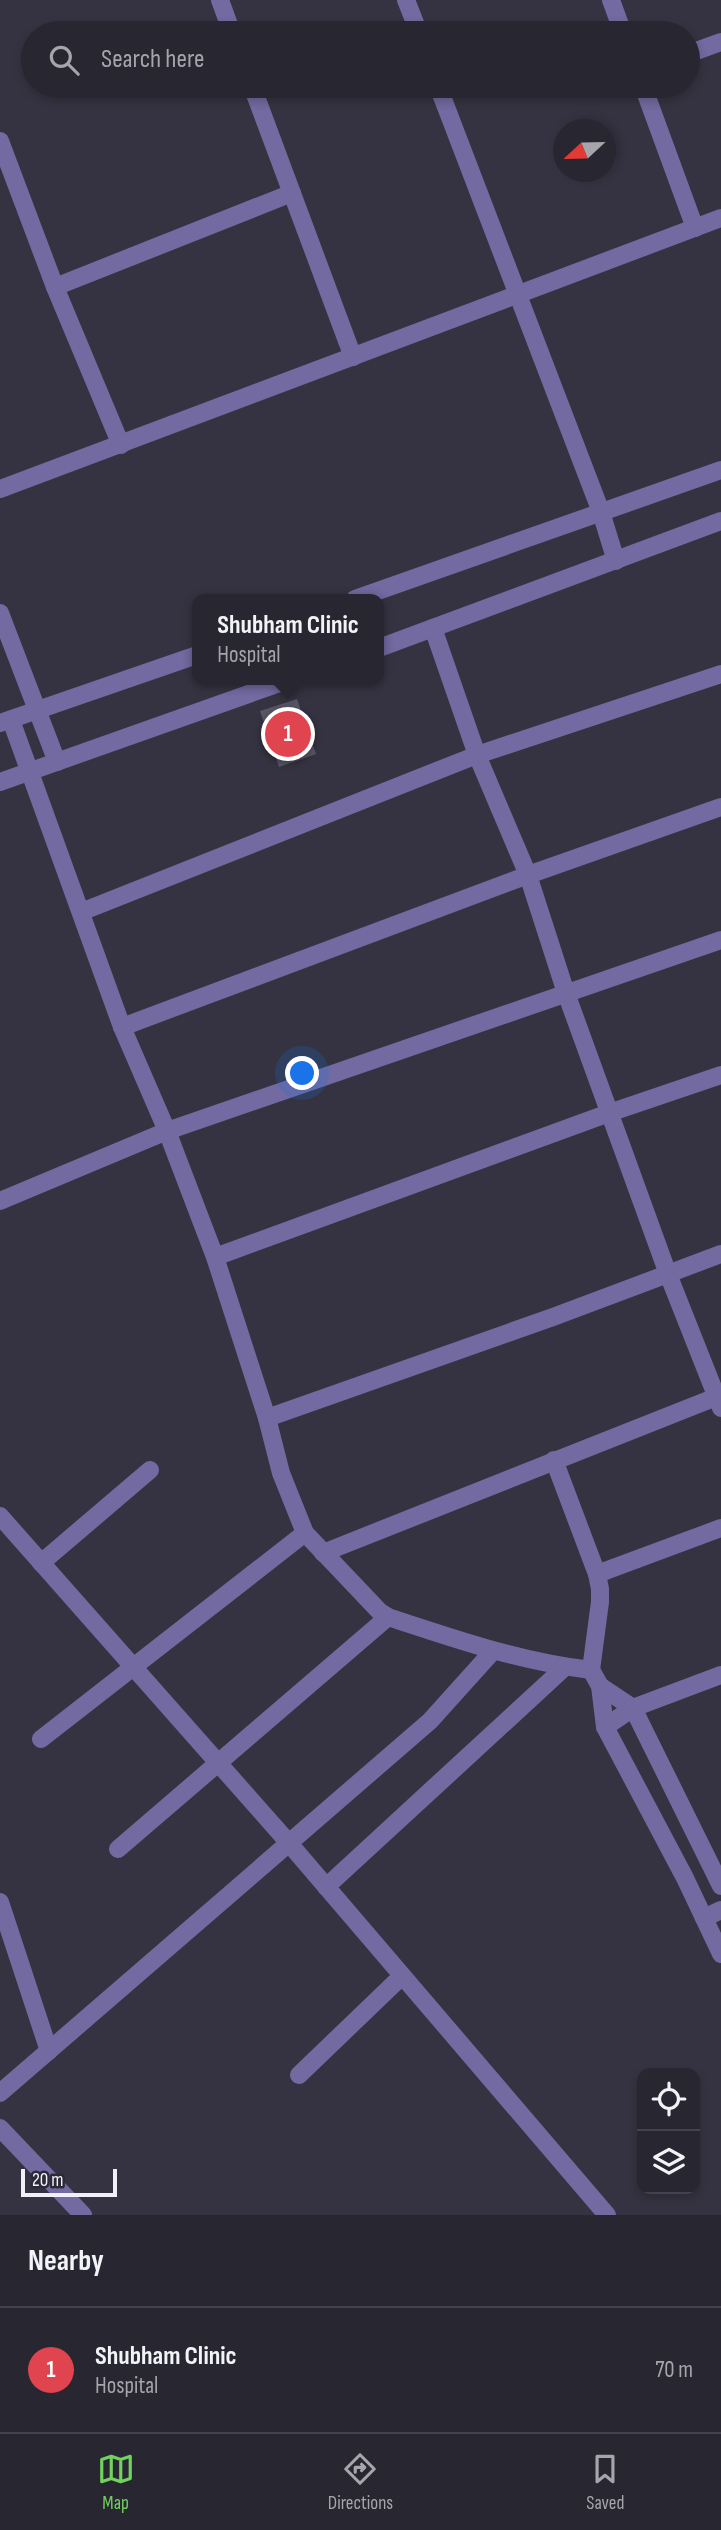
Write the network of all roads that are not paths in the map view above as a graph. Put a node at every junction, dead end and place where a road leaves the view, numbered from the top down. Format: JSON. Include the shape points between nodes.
{"nodes":[{"id":1,"x":220,"y":0,"type":"edge"},
{"id":2,"x":406,"y":0,"type":"edge"},
{"id":3,"x":611,"y":0,"type":"edge"},
{"id":4,"x":228,"y":21,"type":"edge"},
{"id":5,"x":414,"y":21,"type":"edge"},
{"id":6,"x":619,"y":21,"type":"edge"},
{"id":7,"x":721,"y":42,"type":"edge"},
{"id":8,"x":700,"y":50,"type":"edge"},
{"id":9,"x":256,"y":98,"type":"edge"},
{"id":10,"x":443,"y":98,"type":"edge"},
{"id":11,"x":647,"y":98,"type":"edge"},
{"id":12,"x":0,"y":141,"type":"edge"},
{"id":13,"x":292,"y":193,"type":"junction"},
{"id":14,"x":721,"y":218,"type":"edge"},
{"id":15,"x":695,"y":228,"type":"junction"},
{"id":16,"x":55,"y":288,"type":"junction"},
{"id":17,"x":517,"y":296,"type":"junction"},
{"id":18,"x":353,"y":357,"type":"junction"},
{"id":19,"x":121,"y":445,"type":"junction"},
{"id":20,"x":721,"y":470,"type":"edge"},
{"id":21,"x":0,"y":489,"type":"edge"},
{"id":22,"x":601,"y":512,"type":"junction"},
{"id":23,"x":721,"y":521,"type":"edge"},
{"id":24,"x":616,"y":561,"type":"junction"},
{"id":25,"x":369,"y":594,"type":"edge"},
{"id":26,"x":0,"y":613,"type":"edge"},
{"id":27,"x":433,"y":628,"type":"junction"},
{"id":28,"x":384,"y":646,"type":"edge"},
{"id":29,"x":192,"y":657,"type":"edge"},
{"id":30,"x":721,"y":674,"type":"edge"},
{"id":31,"x":274,"y":685,"type":"edge"},
{"id":32,"x":38,"y":711,"type":"junction"},
{"id":33,"x":5,"y":721,"type":"edge"},
{"id":34,"x":477,"y":755,"type":"junction"},
{"id":35,"x":57,"y":762,"type":"junction"},
{"id":36,"x":30,"y":771,"type":"junction"},
{"id":37,"x":0,"y":782,"type":"edge"},
{"id":38,"x":721,"y":807,"type":"edge"},
{"id":39,"x":528,"y":875,"type":"junction"},
{"id":40,"x":81,"y":912,"type":"junction"},
{"id":41,"x":721,"y":940,"type":"edge"},
{"id":42,"x":566,"y":993,"type":"junction"},
{"id":43,"x":122,"y":1027,"type":"junction"},
{"id":44,"x":721,"y":1075,"type":"edge"},
{"id":45,"x":609,"y":1113,"type":"junction"},
{"id":46,"x":167,"y":1131,"type":"junction"},
{"id":47,"x":0,"y":1201,"type":"edge"},
{"id":48,"x":721,"y":1254,"type":"edge"},
{"id":49,"x":215,"y":1258,"type":"junction"},
{"id":50,"x":668,"y":1274,"type":"junction"},
{"id":51,"x":719,"y":1400,"type":"edge"},
{"id":52,"x":267,"y":1418,"type":"junction"},
{"id":53,"x":554,"y":1461,"type":"junction"},
{"id":54,"x":150,"y":1470,"type":"dead end"},
{"id":55,"x":0,"y":1516,"type":"edge"},
{"id":56,"x":721,"y":1528,"type":"edge"},
{"id":57,"x":305,"y":1533,"type":"junction"},
{"id":58,"x":323,"y":1553,"type":"junction"},
{"id":59,"x":41,"y":1563,"type":"junction"},
{"id":60,"x":597,"y":1574,"type":"junction"},
{"id":61,"x":388,"y":1618,"type":"junction"},
{"id":62,"x":494,"y":1651,"type":"junction"},
{"id":63,"x":132,"y":1666,"type":"junction"},
{"id":64,"x":565,"y":1667,"type":"junction"},
{"id":65,"x":591,"y":1670,"type":"junction"},
{"id":66,"x":721,"y":1675,"type":"edge"},
{"id":67,"x":600,"y":1686,"type":"junction"},
{"id":68,"x":633,"y":1708,"type":"junction"},
{"id":69,"x":605,"y":1727,"type":"junction"},
{"id":70,"x":41,"y":1739,"type":"dead end"},
{"id":71,"x":218,"y":1763,"type":"junction"},
{"id":72,"x":288,"y":1842,"type":"junction"},
{"id":73,"x":118,"y":1850,"type":"dead end"},
{"id":74,"x":721,"y":1886,"type":"edge"},
{"id":75,"x":326,"y":1887,"type":"junction"},
{"id":76,"x":0,"y":1902,"type":"edge"},
{"id":77,"x":721,"y":1910,"type":"edge"},
{"id":78,"x":704,"y":1918,"type":"junction"},
{"id":79,"x":721,"y":1954,"type":"edge"},
{"id":80,"x":402,"y":1976,"type":"junction"},
{"id":81,"x":49,"y":2051,"type":"junction"},
{"id":82,"x":299,"y":2076,"type":"dead end"},
{"id":83,"x":0,"y":2093,"type":"edge"},
{"id":84,"x":0,"y":2127,"type":"edge"},
{"id":85,"x":83,"y":2215,"type":"edge"},
{"id":86,"x":607,"y":2215,"type":"edge"}],
"edges":[{"from":1,"to":4,"type":"street"},
{"from":2,"to":5,"type":"street"},
{"from":3,"to":6,"type":"street"},
{"from":7,"to":8,"type":"street"},
{"from":9,"to":13,"type":"street"},
{"from":10,"to":17,"type":"street"},
{"from":11,"to":15,"type":"street"},
{"from":12,"to":16,"type":"street"},
{"from":13,"to":16,"type":"street"},
{"from":13,"to":18,"type":"street"},
{"from":14,"to":15,"type":"street"},
{"from":15,"to":17,"type":"street"},
{"from":16,"to":19,"type":"street"},
{"from":17,"to":18,"type":"street"},
{"from":17,"to":22,"type":"street"},
{"from":18,"to":19,"type":"street"},
{"from":19,"to":21,"type":"street"},
{"from":20,"to":22,"type":"street"},
{"from":22,"to":24,"type":"street"},
{"from":22,"to":25,"type":"street"},
{"from":23,"to":24,"type":"street"},
{"from":24,"to":27,"type":"street"},
{"from":26,"to":32,"type":"street"},
{"from":27,"to":28,"type":"street"},
{"from":27,"to":34,"type":"street"},
{"from":29,"to":32,"type":"street"},
{"from":30,"to":34,"type":"street"},
{"from":31,"to":35,"type":"street"},
{"from":32,"to":33,"type":"street"},
{"from":32,"to":35,"type":"street"},
{"from":33,"to":36,"type":"street"},
{"from":34,"to":39,"type":"street"},
{"from":34,"to":40,"type":"street"},
{"from":35,"to":36,"type":"street"},
{"from":36,"to":37,"type":"street"},
{"from":36,"to":40,"type":"street"},
{"from":38,"to":39,"type":"street"},
{"from":39,"to":42,"type":"street"},
{"from":39,"to":43,"type":"street"},
{"from":40,"to":43,"type":"street"},
{"from":41,"to":42,"type":"street"},
{"from":42,"to":45,"type":"street"},
{"from":42,"to":46,"type":"street"},
{"from":43,"to":46,"type":"street"},
{"from":44,"to":45,"type":"street"},
{"from":45,"to":49,"type":"street"},
{"from":45,"to":50,"type":"street"},
{"from":46,"to":47,"type":"street"},
{"from":46,"to":49,"type":"street"},
{"from":48,"to":50,"type":"street"},
{"from":49,"to":52,"type":"street"},
{"from":50,"to":51,"type":"street"},
{"from":50,"to":52,"type":"street"},
{"from":51,"to":53,"type":"street"},
{"from":52,"to":57,"type":"street","via":[[281,1473]]},
{"from":53,"to":58,"type":"street"},
{"from":53,"to":60,"type":"street"},
{"from":54,"to":59,"type":"street"},
{"from":55,"to":59,"type":"street"},
{"from":56,"to":60,"type":"street"},
{"from":57,"to":58,"type":"street"},
{"from":57,"to":63,"type":"street"},
{"from":58,"to":61,"type":"street"},
{"from":59,"to":63,"type":"street"},
{"from":60,"to":65,"type":"street","via":[[600,1602]]},
{"from":61,"to":62,"type":"street"},
{"from":61,"to":71,"type":"street"},
{"from":62,"to":64,"type":"street"},
{"from":62,"to":72,"type":"street","via":[[430,1721]]},
{"from":63,"to":70,"type":"street"},
{"from":63,"to":71,"type":"street"},
{"from":64,"to":65,"type":"street"},
{"from":64,"to":75,"type":"street"},
{"from":65,"to":67,"type":"street"},
{"from":66,"to":68,"type":"street"},
{"from":67,"to":68,"type":"street"},
{"from":67,"to":69,"type":"street"},
{"from":68,"to":69,"type":"street"},
{"from":68,"to":74,"type":"street"},
{"from":69,"to":78,"type":"street"},
{"from":71,"to":72,"type":"street"},
{"from":71,"to":73,"type":"street"},
{"from":72,"to":75,"type":"street"},
{"from":72,"to":81,"type":"street"},
{"from":75,"to":80,"type":"street"},
{"from":76,"to":81,"type":"street"},
{"from":77,"to":78,"type":"street"},
{"from":78,"to":79,"type":"street"},
{"from":80,"to":82,"type":"street"},
{"from":80,"to":86,"type":"street"},
{"from":81,"to":83,"type":"street"},
{"from":84,"to":85,"type":"street"}]}
